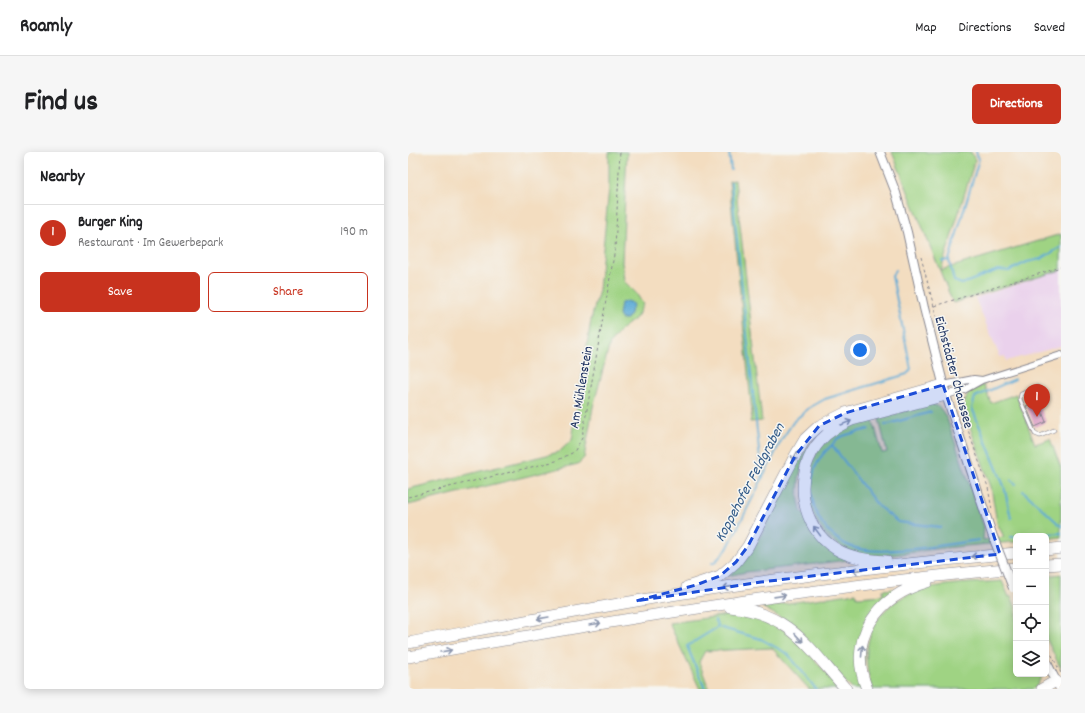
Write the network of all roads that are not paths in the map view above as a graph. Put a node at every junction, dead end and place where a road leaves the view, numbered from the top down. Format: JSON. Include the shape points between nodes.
{"nodes":[{"id":1,"x":880,"y":152,"type":"edge"},
{"id":2,"x":1061,"y":355,"type":"edge"},
{"id":3,"x":982,"y":380,"type":"junction"},
{"id":4,"x":1037,"y":387,"type":"dead end"},
{"id":5,"x":944,"y":390,"type":"junction"},
{"id":6,"x":1054,"y":430,"type":"dead end"},
{"id":7,"x":1061,"y":548,"type":"edge"},
{"id":8,"x":1049,"y":550,"type":"edge"},
{"id":9,"x":1013,"y":552,"type":"edge"},
{"id":10,"x":910,"y":563,"type":"junction"},
{"id":11,"x":1061,"y":564,"type":"edge"},
{"id":12,"x":1049,"y":565,"type":"edge"},
{"id":13,"x":1013,"y":568,"type":"edge"},
{"id":14,"x":956,"y":574,"type":"junction"},
{"id":15,"x":1013,"y":589,"type":"edge"},
{"id":16,"x":636,"y":601,"type":"junction"},
{"id":17,"x":713,"y":605,"type":"junction"},
{"id":18,"x":408,"y":643,"type":"edge"},
{"id":19,"x":408,"y":658,"type":"edge"},
{"id":20,"x":1049,"y":666,"type":"edge"},
{"id":21,"x":1059,"y":681,"type":"edge"},
{"id":22,"x":846,"y":689,"type":"edge"},
{"id":23,"x":867,"y":689,"type":"edge"},
{"id":24,"x":1042,"y":689,"type":"edge"}],
"edges":[{"from":1,"to":5,"type":"main road","name":"Eichstädter Chaussee","via":[[896,193],[907,232]]},
{"from":2,"to":3,"type":"street"},
{"from":3,"to":5,"type":"street","via":[[974,379]]},
{"from":3,"to":5,"type":"street","via":[[972,387]]},
{"from":4,"to":6,"type":"lane","via":[[1021,394],[1020,399],[1035,434],[1040,436]]},
{"from":10,"to":5,"type":"highway","one_way":true,"via":[[866,560],[848,555],[820,535],[809,519],[803,500],[805,470],[820,440],[838,426]]},
{"from":5,"to":15,"type":"main road","name":"Eichstädter Chaussee","bridge":true},
{"from":5,"to":16,"type":"highway","one_way":true,"via":[[845,413],[819,426],[805,439],[748,546],[736,562],[720,576]]},
{"from":7,"to":8,"type":"highway"},
{"from":9,"to":10,"type":"highway","one_way":true},
{"from":10,"to":16,"type":"highway","one_way":true},
{"from":11,"to":12,"type":"highway"},
{"from":13,"to":14,"type":"highway"},
{"from":17,"to":14,"type":"highway","one_way":true},
{"from":23,"to":14,"type":"highway","one_way":true,"via":[[861,669],[861,652],[868,625],[878,610],[906,589]]},
{"from":16,"to":18,"type":"highway","one_way":true},
{"from":19,"to":17,"type":"highway","one_way":true},
{"from":17,"to":22,"type":"highway","one_way":true,"via":[[751,609],[784,623]]},
{"from":20,"to":21,"type":"main road"},
{"from":21,"to":24,"type":"highway"}]}
